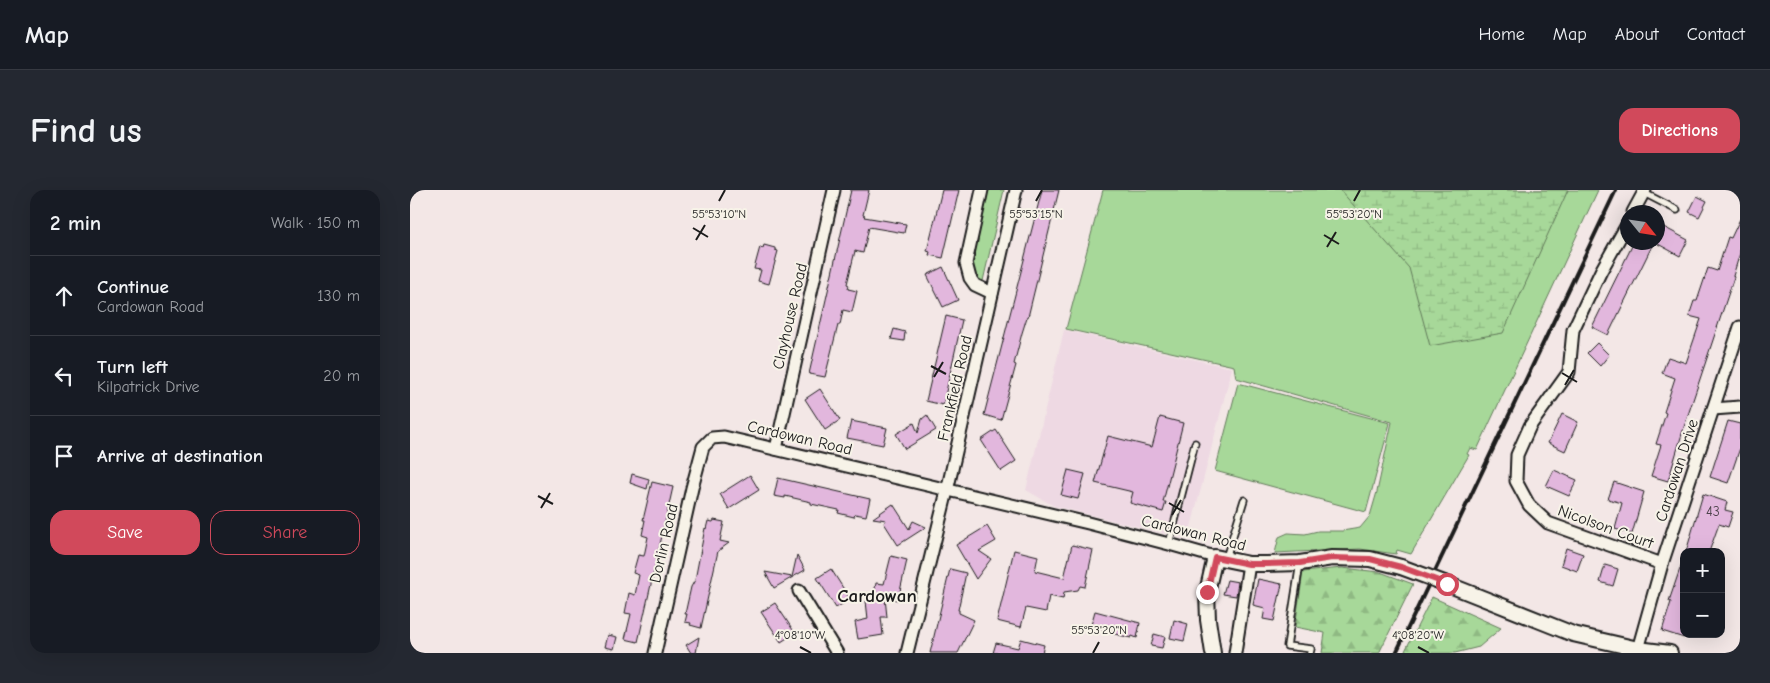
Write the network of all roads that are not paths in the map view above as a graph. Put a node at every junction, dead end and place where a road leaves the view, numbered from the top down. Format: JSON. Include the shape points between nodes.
{"nodes":[{"id":1,"x":834,"y":190,"type":"edge"},
{"id":2,"x":982,"y":190,"type":"edge"},
{"id":3,"x":1016,"y":190,"type":"edge"},
{"id":4,"x":1644,"y":192,"type":"edge"},
{"id":5,"x":1637,"y":205,"type":"edge"},
{"id":6,"x":1677,"y":210,"type":"dead end"},
{"id":7,"x":1620,"y":237,"type":"edge"},
{"id":8,"x":992,"y":293,"type":"junction"},
{"id":9,"x":1740,"y":327,"type":"edge"},
{"id":10,"x":1740,"y":407,"type":"edge"},
{"id":11,"x":1713,"y":409,"type":"junction"},
{"id":12,"x":707,"y":442,"type":"joint"},
{"id":13,"x":1195,"y":443,"type":"dead end"},
{"id":14,"x":776,"y":449,"type":"junction"},
{"id":15,"x":947,"y":491,"type":"junction"},
{"id":16,"x":1244,"y":500,"type":"dead end"},
{"id":17,"x":1170,"y":544,"type":"junction"},
{"id":18,"x":1220,"y":558,"type":"junction"},
{"id":19,"x":1300,"y":563,"type":"junction"},
{"id":20,"x":1249,"y":564,"type":"junction"},
{"id":21,"x":1662,"y":564,"type":"junction"},
{"id":22,"x":798,"y":591,"type":"dead end"},
{"id":23,"x":1638,"y":651,"type":"edge"},
{"id":24,"x":655,"y":653,"type":"edge"},
{"id":25,"x":837,"y":653,"type":"edge"},
{"id":26,"x":907,"y":653,"type":"edge"},
{"id":27,"x":1213,"y":653,"type":"edge"},
{"id":28,"x":1235,"y":653,"type":"edge"},
{"id":29,"x":1310,"y":653,"type":"edge"},
{"id":30,"x":1670,"y":653,"type":"edge"}],
"edges":[{"from":1,"to":14,"type":"street","name":"Clayhouse Road"},
{"from":2,"to":8,"type":"street","via":[[966,263],[975,285]]},
{"from":3,"to":8,"type":"street","name":"Frankfield Road"},
{"from":4,"to":5,"type":"street"},
{"from":4,"to":6,"type":"lane"},
{"from":7,"to":21,"type":"street","name":"Nicolson Court","via":[[1573,330],[1569,372],[1530,426],[1517,455],[1516,481],[1529,505],[1548,523]]},
{"from":8,"to":15,"type":"street","name":"Frankfield Road"},
{"from":9,"to":11,"type":"street","name":"Cardowan Drive"},
{"from":10,"to":11,"type":"street"},
{"from":11,"to":21,"type":"street","name":"Cardowan Drive"},
{"from":12,"to":14,"type":"street","name":"Cardowan Road","via":[[724,437]]},
{"from":12,"to":24,"type":"street","name":"Dorlin Road","via":[[692,488]]},
{"from":13,"to":17,"type":"lane"},
{"from":14,"to":15,"type":"street","name":"Cardowan Road"},
{"from":15,"to":17,"type":"street","name":"Cardowan Road"},
{"from":15,"to":26,"type":"street","name":"Frankfield Road"},
{"from":16,"to":18,"type":"lane"},
{"from":17,"to":18,"type":"street","name":"Cardowan Road"},
{"from":18,"to":20,"type":"street","name":"Cardowan Road"},
{"from":18,"to":27,"type":"street","via":[[1207,592]]},
{"from":19,"to":20,"type":"street","name":"Cardowan Road"},
{"from":19,"to":23,"type":"street","name":"Cardowan Road","bridge":true,"via":[[1332,558],[1370,559],[1401,567],[1573,634]]},
{"from":19,"to":29,"type":"lane","via":[[1287,646],[1311,649]]},
{"from":20,"to":28,"type":"street"},
{"from":21,"to":23,"type":"street","name":"Cardowan Drive"},
{"from":22,"to":25,"type":"street"},
{"from":23,"to":30,"type":"street","name":"Cardowan Road"}]}
